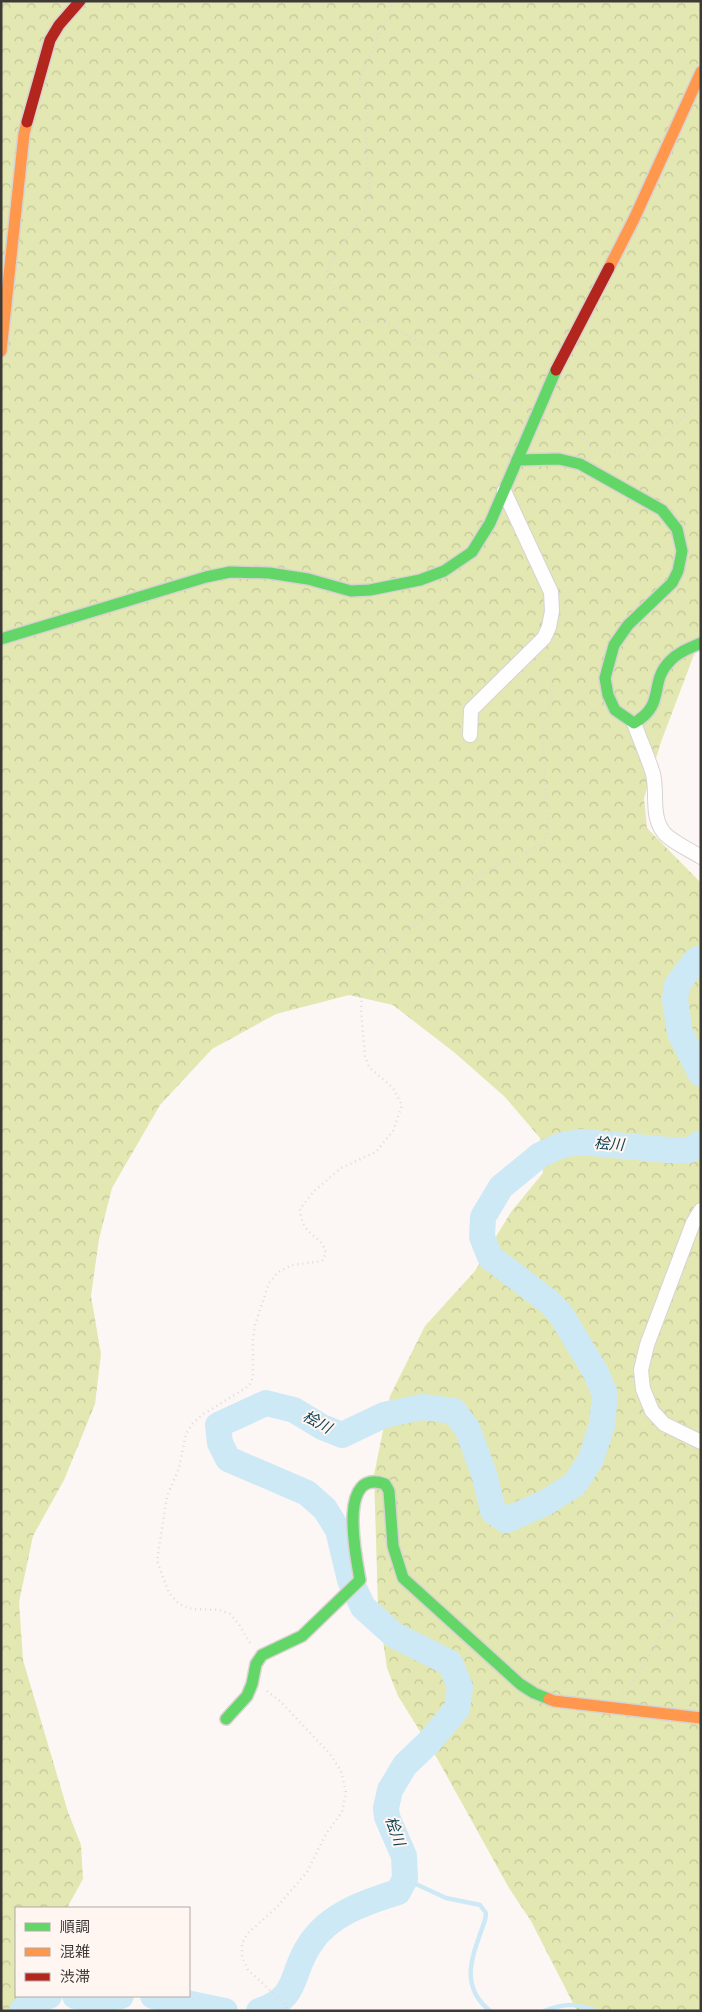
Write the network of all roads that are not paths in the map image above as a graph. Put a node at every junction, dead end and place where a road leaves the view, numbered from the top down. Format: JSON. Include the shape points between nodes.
{"nodes":[{"id":1,"x":80,"y":1,"type":"edge"},
{"id":2,"x":701,"y":72,"type":"edge"},
{"id":3,"x":1,"y":351,"type":"edge"},
{"id":4,"x":517,"y":460,"type":"junction"},
{"id":5,"x":504,"y":491,"type":"junction"},
{"id":6,"x":1,"y":639,"type":"edge"},
{"id":7,"x":701,"y":643,"type":"edge"},
{"id":8,"x":634,"y":723,"type":"junction"},
{"id":9,"x":470,"y":735,"type":"dead end"},
{"id":10,"x":701,"y":858,"type":"edge"},
{"id":11,"x":701,"y":1210,"type":"edge"},
{"id":12,"x":701,"y":1442,"type":"edge"},
{"id":13,"x":701,"y":1718,"type":"edge"},
{"id":14,"x":226,"y":1719,"type":"dead end"}],
"edges":[{"from":1,"to":3,"type":"street","via":[[50,40],[24,134]]},
{"from":2,"to":4,"type":"street","via":[[634,219],[536,413]]},
{"from":4,"to":5,"type":"street"},
{"from":4,"to":8,"type":"street","via":[[558,459],[580,464],[662,510],[677,529],[682,551],[678,571],[672,583],[628,625],[614,645],[605,678],[608,696],[615,710]]},
{"from":5,"to":6,"type":"street","via":[[472,552],[444,571],[420,580],[352,591],[270,573],[230,572]]},
{"from":5,"to":9,"type":"street","via":[[551,592],[552,611],[544,638],[471,710]]},
{"from":7,"to":8,"type":"street","via":[[668,662],[659,678],[654,708],[644,719]]},
{"from":8,"to":10,"type":"street","via":[[655,785],[659,825],[666,835]]},
{"from":11,"to":12,"type":"street","via":[[693,1223],[647,1345],[641,1370],[643,1389],[652,1412],[664,1424]]},
{"from":13,"to":14,"type":"street","via":[[554,1700],[520,1684],[403,1578],[393,1546],[389,1491],[385,1484],[373,1481],[364,1484],[357,1492],[352,1515],[360,1580],[302,1636],[258,1658],[248,1694]]}]}
